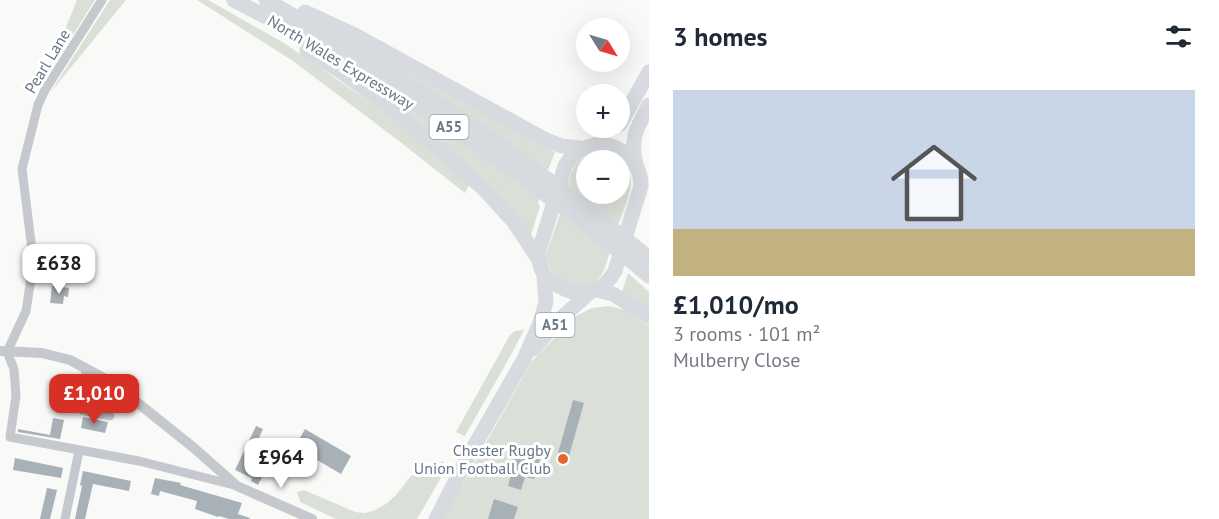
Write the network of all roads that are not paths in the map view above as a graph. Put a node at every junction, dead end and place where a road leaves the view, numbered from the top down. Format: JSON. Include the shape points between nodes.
{"nodes":[{"id":1,"x":102,"y":0,"type":"edge"},
{"id":2,"x":226,"y":0,"type":"edge"},
{"id":3,"x":234,"y":0,"type":"edge"},
{"id":4,"x":266,"y":0,"type":"edge"},
{"id":5,"x":280,"y":0,"type":"edge"},
{"id":6,"x":649,"y":72,"type":"edge"},
{"id":7,"x":630,"y":105,"type":"edge"},
{"id":8,"x":649,"y":105,"type":"edge"},
{"id":9,"x":603,"y":138,"type":"edge"},
{"id":10,"x":587,"y":146,"type":"junction"},
{"id":11,"x":642,"y":178,"type":"edge"},
{"id":12,"x":649,"y":258,"type":"edge"},
{"id":13,"x":539,"y":260,"type":"junction"},
{"id":14,"x":544,"y":275,"type":"junction"},
{"id":15,"x":649,"y":276,"type":"edge"},
{"id":16,"x":593,"y":291,"type":"junction"},
{"id":17,"x":649,"y":317,"type":"edge"},
{"id":18,"x":4,"y":351,"type":"edge"},
{"id":19,"x":523,"y":361,"type":"junction"},
{"id":20,"x":86,"y":369,"type":"junction"},
{"id":21,"x":110,"y":416,"type":"dead end"},
{"id":22,"x":5,"y":438,"type":"edge"},
{"id":23,"x":79,"y":451,"type":"junction"},
{"id":24,"x":237,"y":486,"type":"junction"},
{"id":25,"x":65,"y":519,"type":"edge"},
{"id":26,"x":312,"y":519,"type":"edge"},
{"id":27,"x":436,"y":519,"type":"edge"}],
"edges":[{"from":1,"to":18,"type":"street","name":"Pearl Lane","via":[[45,90],[31,129],[22,169],[32,272],[26,310]]},
{"from":2,"to":13,"type":"highway","via":[[340,71],[395,111],[484,189],[514,222]]},
{"from":3,"to":15,"type":"highway","name":"North Wales Expressway","number":"A55","via":[[380,81],[528,181]]},
{"from":4,"to":12,"type":"highway","name":"North Wales Expressway","number":"A55","via":[[457,115]]},
{"from":5,"to":10,"type":"highway","via":[[355,35],[546,140],[562,146]]},
{"from":6,"to":7,"type":"highway","number":"A51"},
{"from":8,"to":11,"type":"highway","number":"A51","via":[[634,137],[633,149]]},
{"from":9,"to":10,"type":"highway","number":"A51"},
{"from":10,"to":11,"type":"highway","via":[[606,144],[621,149]]},
{"from":10,"to":13,"type":"highway","number":"A51","via":[[568,160],[541,241]]},
{"from":11,"to":16,"type":"highway","number":"A51","via":[[618,265],[604,285]]},
{"from":13,"to":14,"type":"highway","number":"A51"},
{"from":14,"to":16,"type":"highway","number":"A51","via":[[566,290]]},
{"from":14,"to":19,"type":"highway","number":"A51","via":[[544,313]]},
{"from":16,"to":17,"type":"highway","via":[[613,294]]},
{"from":16,"to":19,"type":"highway","number":"A51","via":[[558,321]]},
{"from":18,"to":20,"type":"street","via":[[42,353]]},
{"from":18,"to":22,"type":"street","via":[[14,369],[16,396]]},
{"from":19,"to":27,"type":"highway","number":"A51"},
{"from":20,"to":21,"type":"street","via":[[82,410]]},
{"from":20,"to":24,"type":"street","via":[[113,383]]},
{"from":22,"to":23,"type":"street"},
{"from":23,"to":24,"type":"street","via":[[140,461]]},
{"from":23,"to":25,"type":"street"},
{"from":24,"to":26,"type":"street"}]}
